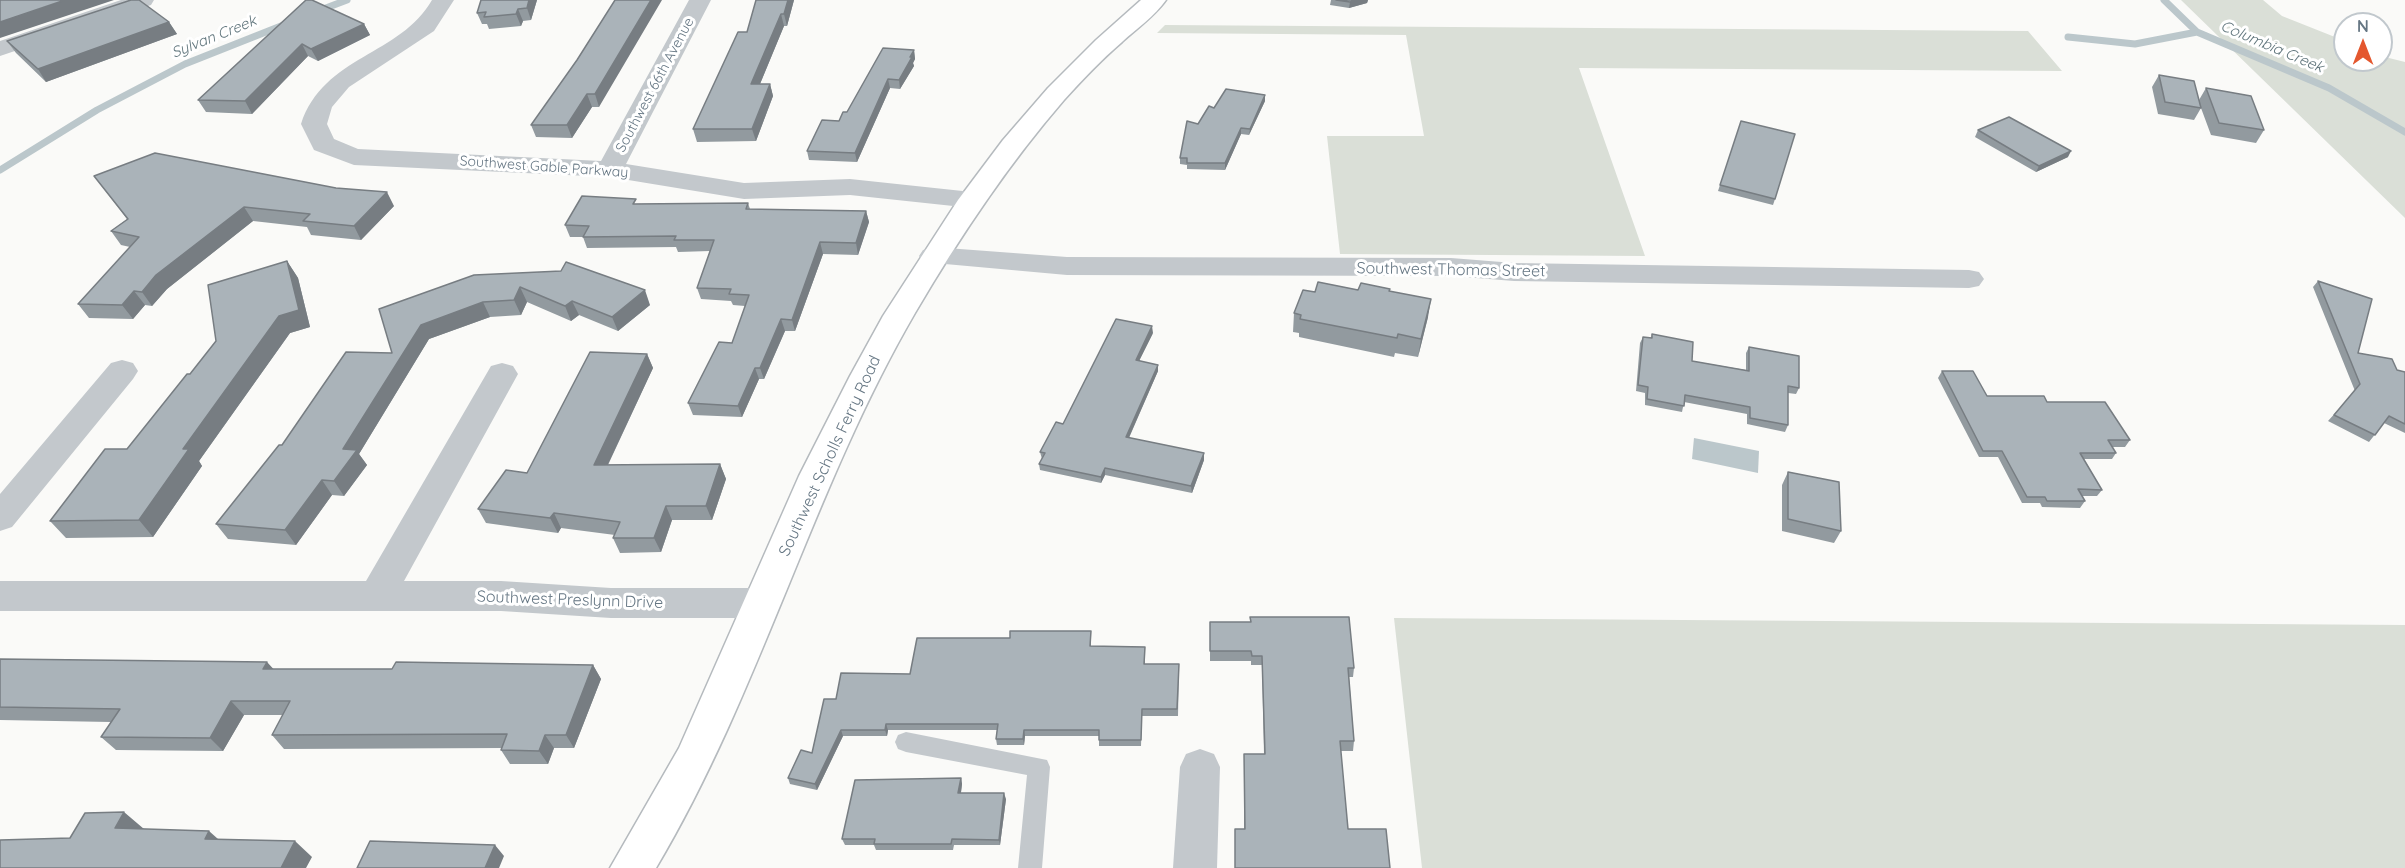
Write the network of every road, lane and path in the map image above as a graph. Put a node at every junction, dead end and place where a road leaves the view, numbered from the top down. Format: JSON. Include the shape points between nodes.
{"nodes":[{"id":1,"x":143,"y":0,"type":"edge"},
{"id":2,"x":443,"y":0,"type":"edge"},
{"id":3,"x":699,"y":0,"type":"edge"},
{"id":4,"x":1155,"y":0,"type":"edge"},
{"id":5,"x":0,"y":49,"type":"edge"},
{"id":6,"x":610,"y":169,"type":"junction"},
{"id":7,"x":972,"y":200,"type":"junction"},
{"id":8,"x":933,"y":256,"type":"junction"},
{"id":9,"x":1969,"y":279,"type":"dead end"},
{"id":10,"x":122,"y":371,"type":"dead end"},
{"id":11,"x":502,"y":374,"type":"dead end"},
{"id":12,"x":0,"y":518,"type":"edge"},
{"id":13,"x":0,"y":596,"type":"edge"},
{"id":14,"x":377,"y":596,"type":"junction"},
{"id":15,"x":762,"y":603,"type":"junction"},
{"id":16,"x":906,"y":742,"type":"dead end"},
{"id":17,"x":1200,"y":767,"type":"dead end"},
{"id":18,"x":632,"y":868,"type":"edge"},
{"id":19,"x":1030,"y":868,"type":"edge"},
{"id":20,"x":1195,"y":868,"type":"edge"}],
"edges":[{"from":1,"to":5,"type":"street"},
{"from":2,"to":6,"type":"street","name":"Southwest Gable Parkway","via":[[426,26],[340,82],[320,105],[314,124],[322,144],[354,157]]},
{"from":3,"to":6,"type":"street","name":"Southwest 66th Avenue"},
{"from":4,"to":7,"type":"main road","name":"Southwest Scholls Ferry Road","via":[[1063,89]]},
{"from":6,"to":7,"type":"street","name":"Southwest Gable Parkway","via":[[744,191],[850,187]]},
{"from":7,"to":8,"type":"main road","name":"Southwest Scholls Ferry Road"},
{"from":8,"to":9,"type":"street","name":"Southwest Thomas Street","via":[[1078,267],[1451,267],[1514,272]]},
{"from":8,"to":15,"type":"main road","name":"Southwest Scholls Ferry Road","via":[[835,437]]},
{"from":10,"to":12,"type":"street"},
{"from":11,"to":14,"type":"street"},
{"from":13,"to":14,"type":"street","name":"Southwest Preslynn Drive"},
{"from":14,"to":15,"type":"street","name":"Southwest Preslynn Drive"},
{"from":15,"to":18,"type":"main road","name":"Southwest Scholls Ferry Road","via":[[693,762]]},
{"from":16,"to":19,"type":"lane","via":[[1039,767]]},
{"from":17,"to":20,"type":"street"}]}
